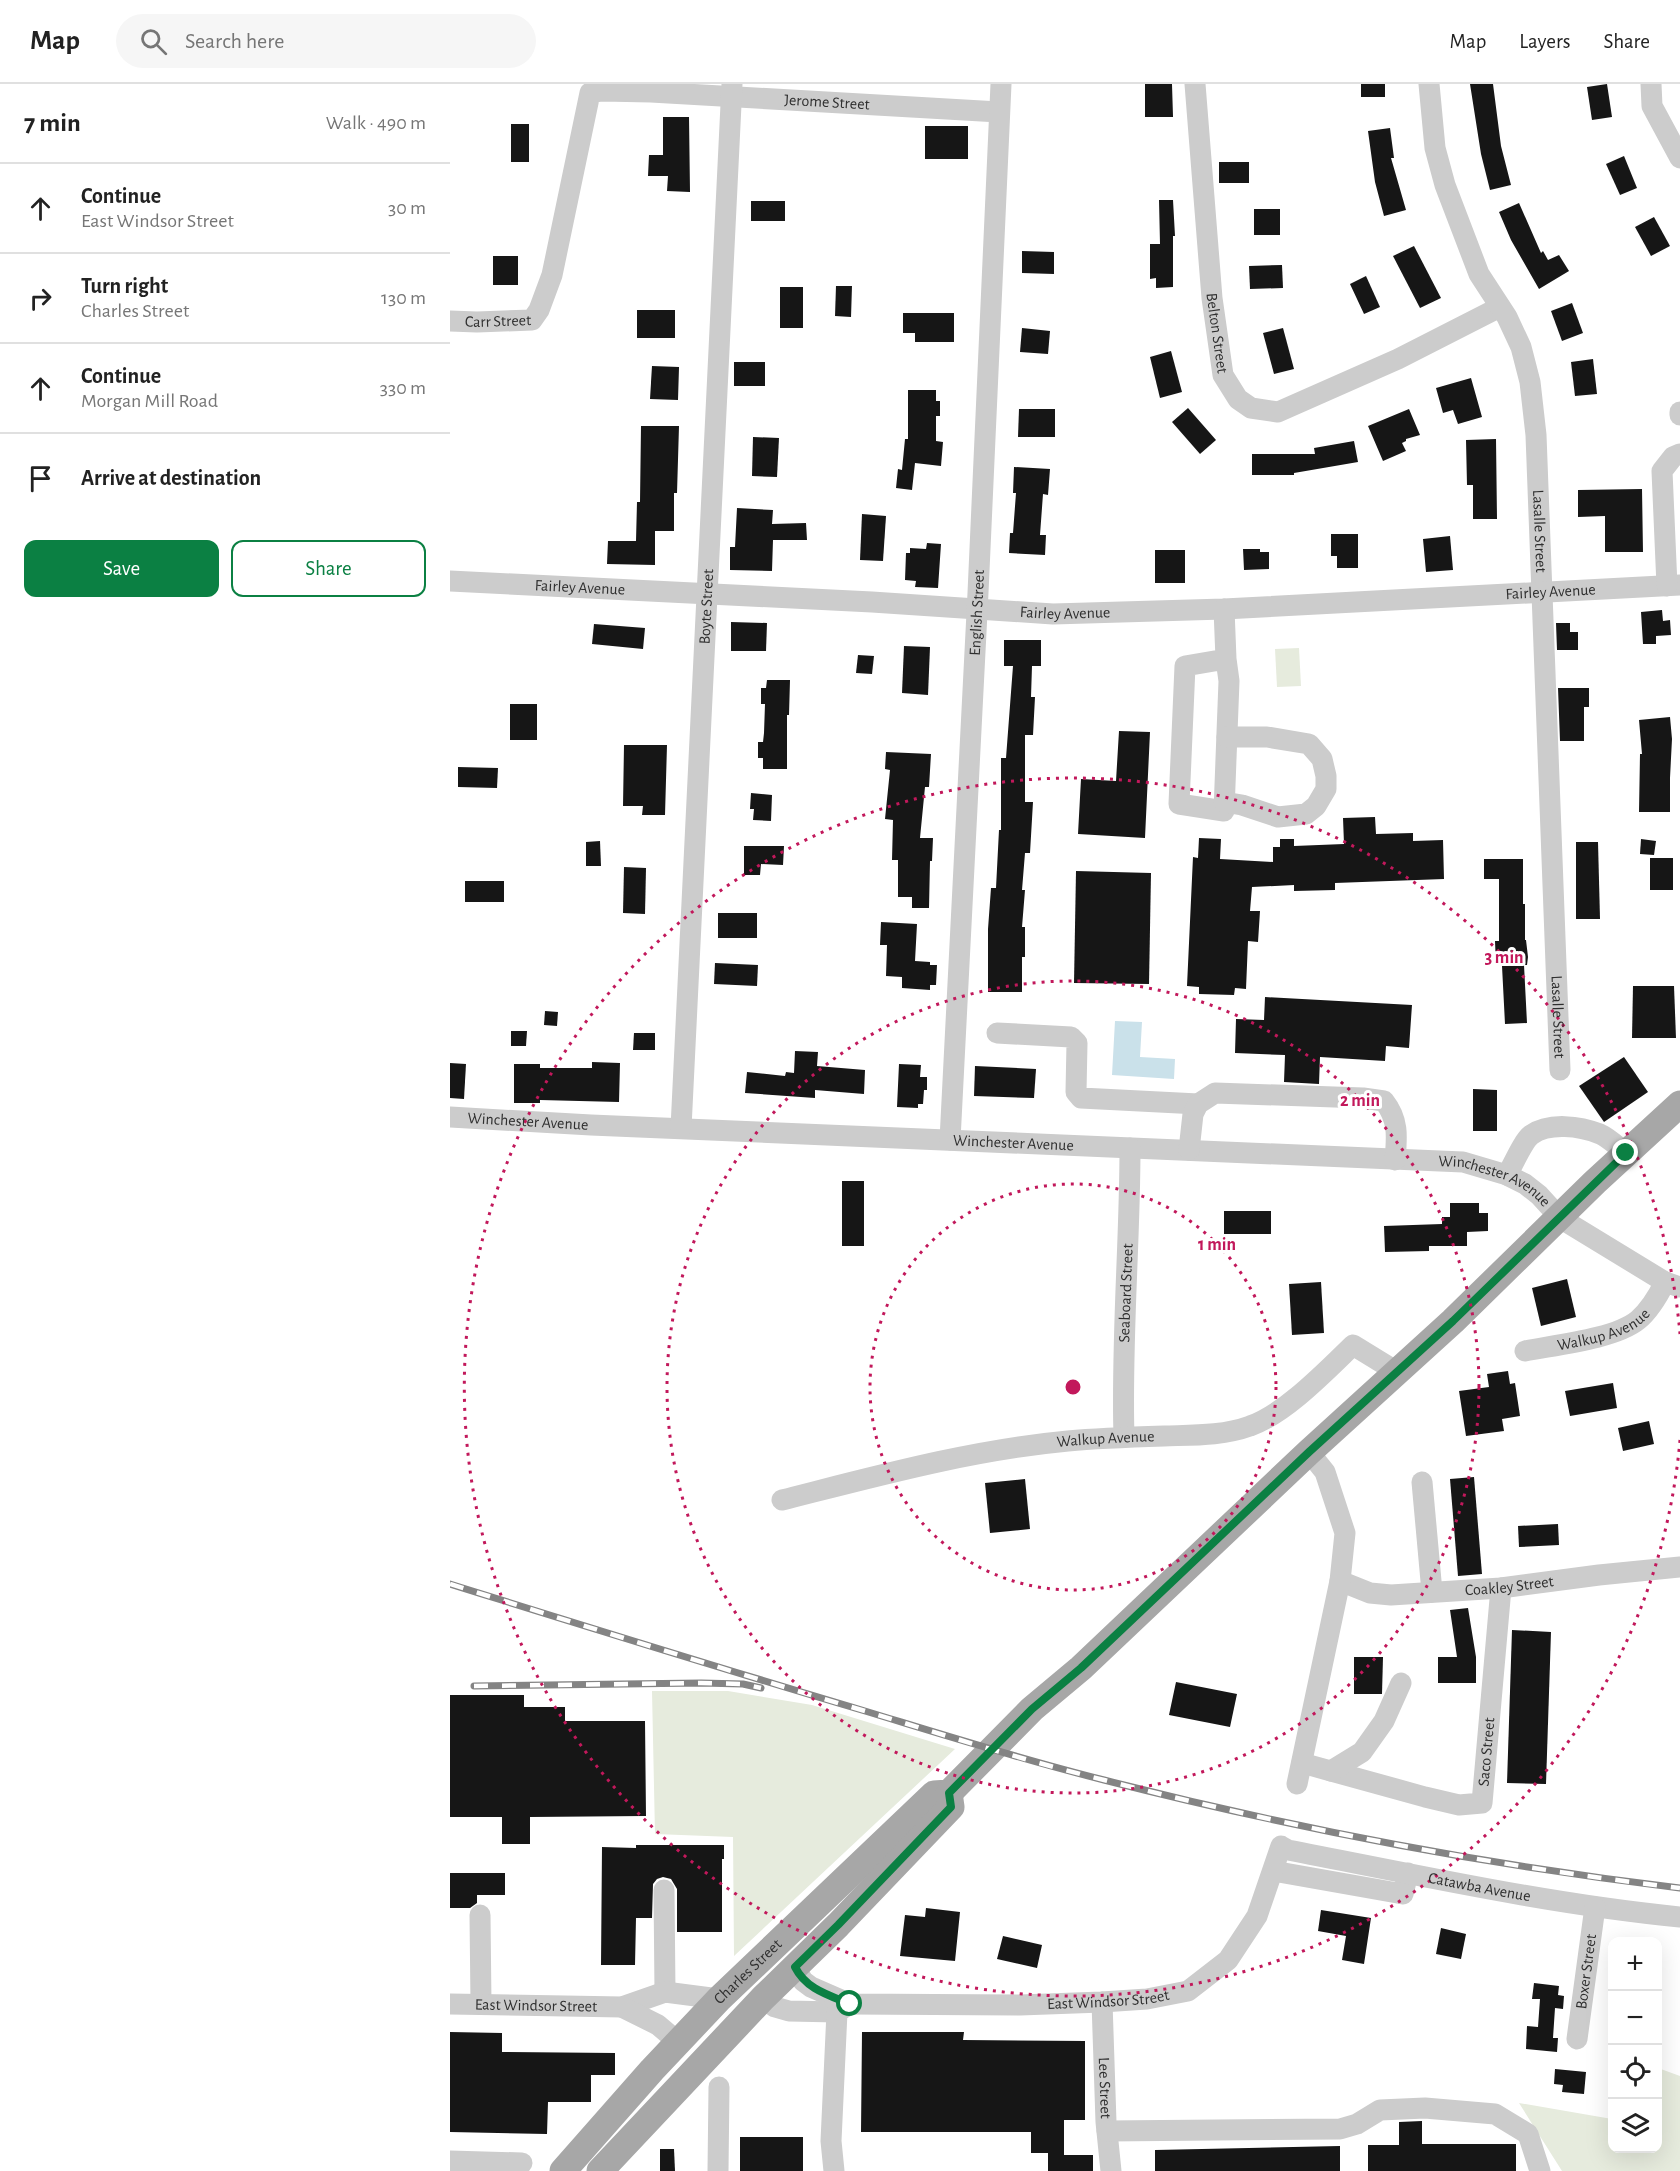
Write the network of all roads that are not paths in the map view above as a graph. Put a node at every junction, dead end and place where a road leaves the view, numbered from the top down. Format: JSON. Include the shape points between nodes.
{"nodes":[{"id":1,"x":1001,"y":84,"type":"edge"},
{"id":2,"x":1195,"y":84,"type":"edge"},
{"id":3,"x":1429,"y":84,"type":"edge"},
{"id":4,"x":1651,"y":84,"type":"edge"},
{"id":5,"x":731,"y":90,"type":"edge"},
{"id":6,"x":999,"y":112,"type":"junction"},
{"id":7,"x":1680,"y":158,"type":"edge"},
{"id":8,"x":552,"y":275,"type":"joint"},
{"id":9,"x":1500,"y":307,"type":"junction"},
{"id":10,"x":450,"y":321,"type":"edge"},
{"id":11,"x":1680,"y":454,"type":"edge"},
{"id":12,"x":450,"y":581,"type":"edge"},
{"id":13,"x":1673,"y":585,"type":"edge"},
{"id":14,"x":1542,"y":592,"type":"junction"},
{"id":15,"x":706,"y":594,"type":"junction"},
{"id":16,"x":977,"y":608,"type":"junction"},
{"id":17,"x":1224,"y":609,"type":"junction"},
{"id":18,"x":1226,"y":659,"type":"junction"},
{"id":19,"x":1227,"y":737,"type":"junction"},
{"id":20,"x":1224,"y":802,"type":"junction"},
{"id":21,"x":997,"y":1033,"type":"dead end"},
{"id":22,"x":1560,"y":1070,"type":"dead end"},
{"id":23,"x":1206,"y":1099,"type":"junction"},
{"id":24,"x":1680,"y":1104,"type":"edge"},
{"id":25,"x":450,"y":1117,"type":"edge"},
{"id":26,"x":681,"y":1128,"type":"junction"},
{"id":27,"x":950,"y":1140,"type":"junction"},
{"id":28,"x":1130,"y":1148,"type":"junction"},
{"id":29,"x":1189,"y":1150,"type":"junction"},
{"id":30,"x":1626,"y":1153,"type":"junction"},
{"id":31,"x":1395,"y":1160,"type":"junction"},
{"id":32,"x":1507,"y":1175,"type":"junction"},
{"id":33,"x":1560,"y":1218,"type":"junction"},
{"id":34,"x":1672,"y":1285,"type":"edge"},
{"id":35,"x":1525,"y":1351,"type":"dead end"},
{"id":36,"x":1396,"y":1372,"type":"junction"},
{"id":37,"x":1124,"y":1437,"type":"junction"},
{"id":38,"x":1309,"y":1452,"type":"junction"},
{"id":39,"x":1422,"y":1482,"type":"dead end"},
{"id":40,"x":782,"y":1500,"type":"dead end"},
{"id":41,"x":1680,"y":1567,"type":"edge"},
{"id":42,"x":1340,"y":1581,"type":"junction"},
{"id":43,"x":1502,"y":1588,"type":"junction"},
{"id":44,"x":1432,"y":1592,"type":"junction"},
{"id":45,"x":1401,"y":1683,"type":"dead end"},
{"id":46,"x":1302,"y":1764,"type":"junction"},
{"id":47,"x":1331,"y":1771,"type":"junction"},
{"id":48,"x":1297,"y":1784,"type":"dead end"},
{"id":49,"x":949,"y":1793,"type":"junction"},
{"id":50,"x":1281,"y":1846,"type":"joint"},
{"id":51,"x":1273,"y":1871,"type":"junction"},
{"id":52,"x":1408,"y":1873,"type":"junction"},
{"id":53,"x":846,"y":1879,"type":"junction"},
{"id":54,"x":664,"y":1890,"type":"dead end"},
{"id":55,"x":1595,"y":1907,"type":"junction"},
{"id":56,"x":480,"y":1915,"type":"dead end"},
{"id":57,"x":1680,"y":1917,"type":"edge"},
{"id":58,"x":795,"y":1967,"type":"junction"},
{"id":59,"x":664,"y":1992,"type":"junction"},
{"id":60,"x":763,"y":1998,"type":"junction"},
{"id":61,"x":719,"y":1999,"type":"junction"},
{"id":62,"x":1102,"y":2002,"type":"junction"},
{"id":63,"x":450,"y":2004,"type":"edge"},
{"id":64,"x":481,"y":2004,"type":"junction"},
{"id":65,"x":622,"y":2007,"type":"junction"},
{"id":66,"x":843,"y":2008,"type":"junction"},
{"id":67,"x":1577,"y":2039,"type":"dead end"},
{"id":68,"x":678,"y":2042,"type":"junction"},
{"id":69,"x":719,"y":2087,"type":"dead end"},
{"id":70,"x":1107,"y":2131,"type":"junction"},
{"id":71,"x":450,"y":2161,"type":"edge"},
{"id":72,"x":608,"y":2162,"type":"edge"},
{"id":73,"x":522,"y":2168,"type":"edge"},
{"id":74,"x":563,"y":2171,"type":"edge"},
{"id":75,"x":718,"y":2171,"type":"edge"},
{"id":76,"x":834,"y":2171,"type":"edge"},
{"id":77,"x":1112,"y":2171,"type":"edge"},
{"id":78,"x":1540,"y":2171,"type":"edge"}],
"edges":[{"from":1,"to":6,"type":"street","name":"English Street"},
{"from":2,"to":9,"type":"street","name":"Belton Street","via":[[1221,364],[1223,375],[1238,399],[1251,408],[1278,412],[1398,359]]},
{"from":3,"to":9,"type":"street","name":"Lasalle Street","via":[[1435,148],[1445,184],[1479,274]]},
{"from":4,"to":7,"type":"street","via":[[1652,106]]},
{"from":5,"to":6,"type":"street","name":"Jerome Street"},
{"from":5,"to":8,"type":"street","name":"Jerome Street","via":[[590,93]]},
{"from":5,"to":15,"type":"street","name":"Boyte Street"},
{"from":6,"to":16,"type":"street","name":"English Street"},
{"from":8,"to":10,"type":"street","name":"Carr Street","via":[[532,320]]},
{"from":9,"to":14,"type":"street","name":"Lasalle Street","via":[[1521,347],[1530,382]]},
{"from":11,"to":13,"type":"street","via":[[1662,471]]},
{"from":12,"to":15,"type":"street","name":"Fairley Avenue"},
{"from":13,"to":14,"type":"street","name":"Fairley Avenue"},
{"from":14,"to":17,"type":"street","name":"Fairley Avenue"},
{"from":14,"to":22,"type":"street","name":"Lasalle Street"},
{"from":15,"to":16,"type":"street","name":"Fairley Avenue"},
{"from":15,"to":26,"type":"street","name":"Boyte Street"},
{"from":16,"to":17,"type":"street","name":"Fairley Avenue","via":[[1053,614]]},
{"from":16,"to":27,"type":"street","name":"English Street"},
{"from":17,"to":18,"type":"street"},
{"from":18,"to":19,"type":"street"},
{"from":18,"to":20,"type":"street","via":[[1185,666],[1179,804],[1224,811]]},
{"from":19,"to":20,"type":"street"},
{"from":19,"to":20,"type":"street","via":[[1267,737],[1309,744],[1323,759],[1326,789],[1306,814],[1278,818]]},
{"from":21,"to":23,"type":"street","via":[[1071,1037],[1077,1042],[1076,1092],[1081,1098]]},
{"from":23,"to":29,"type":"street","via":[[1193,1114]]},
{"from":23,"to":31,"type":"street","via":[[1384,1101],[1393,1112]]},
{"from":24,"to":30,"type":"main road","name":"Charles Street"},
{"from":25,"to":26,"type":"street","name":"Winchester Avenue"},
{"from":26,"to":27,"type":"street","name":"Winchester Avenue"},
{"from":27,"to":28,"type":"street","name":"Winchester Avenue"},
{"from":28,"to":29,"type":"street","name":"Winchester Avenue"},
{"from":28,"to":37,"type":"street","name":"Seaboard Street"},
{"from":29,"to":31,"type":"street","name":"Winchester Avenue"},
{"from":30,"to":32,"type":"street","via":[[1602,1134],[1585,1129],[1546,1128],[1530,1136]]},
{"from":30,"to":33,"type":"main road","name":"Charles Street"},
{"from":31,"to":32,"type":"street","name":"Winchester Avenue","via":[[1463,1162]]},
{"from":32,"to":33,"type":"street","name":"Winchester Avenue","via":[[1539,1195]]},
{"from":33,"to":34,"type":"street","name":"Walkup Avenue"},
{"from":33,"to":36,"type":"main road","name":"Charles Street"},
{"from":34,"to":35,"type":"street","name":"Walkup Avenue","via":[[1638,1321],[1616,1332]]},
{"from":36,"to":37,"type":"street","name":"Walkup Avenue","via":[[1353,1345],[1277,1412],[1250,1426],[1212,1434]]},
{"from":36,"to":38,"type":"main road","name":"Charles Street"},
{"from":37,"to":40,"type":"street","name":"Walkup Avenue","via":[[1066,1441],[934,1462]]},
{"from":38,"to":42,"type":"street","via":[[1326,1472],[1345,1533]]},
{"from":38,"to":49,"type":"main road","name":"Charles Street","via":[[1081,1668],[1032,1709]]},
{"from":39,"to":44,"type":"street"},
{"from":41,"to":43,"type":"street","name":"Coakley Street"},
{"from":42,"to":44,"type":"street","name":"Coakley Street","via":[[1370,1593]]},
{"from":42,"to":46,"type":"street"},
{"from":43,"to":44,"type":"street","name":"Coakley Street"},
{"from":43,"to":47,"type":"street","name":"Saco Street","via":[[1482,1803],[1459,1804]]},
{"from":45,"to":47,"type":"street","via":[[1384,1721],[1362,1752]]},
{"from":46,"to":47,"type":"street","name":"Saco Street"},
{"from":46,"to":48,"type":"street"},
{"from":49,"to":53,"type":"main road","name":"Charles Street","via":[[934,1794]]},
{"from":49,"to":58,"type":"main road","name":"Charles Street","via":[[951,1807]]},
{"from":50,"to":51,"type":"street","name":"East Windsor Street"},
{"from":50,"to":52,"type":"street","name":"Catawba Avenue"},
{"from":51,"to":52,"type":"street","via":[[1403,1894]]},
{"from":51,"to":62,"type":"street","name":"East Windsor Street","via":[[1257,1916],[1228,1960],[1188,1991]]},
{"from":52,"to":55,"type":"street","name":"Catawba Avenue"},
{"from":53,"to":60,"type":"main road","via":[[836,1902],[765,1976]]},
{"from":53,"to":61,"type":"main road","name":"Charles Street"},
{"from":54,"to":59,"type":"street"},
{"from":55,"to":57,"type":"street","name":"Catawba Avenue"},
{"from":55,"to":67,"type":"street","name":"Boxer Street"},
{"from":56,"to":64,"type":"street"},
{"from":58,"to":60,"type":"main road","name":"Charles Street"},
{"from":58,"to":66,"type":"street","name":"East Windsor Street","via":[[811,1987]]},
{"from":59,"to":61,"type":"street","name":"East Windsor Street"},
{"from":59,"to":65,"type":"street","name":"East Windsor Street"},
{"from":60,"to":66,"type":"street","name":"East Windsor Street","via":[[789,2011]]},
{"from":60,"to":72,"type":"main road","name":"Charles Street"},
{"from":61,"to":68,"type":"main road","name":"Charles Street"},
{"from":61,"to":72,"type":"main road","via":[[720,2018],[716,2026],[644,2105],[625,2129]]},
{"from":62,"to":66,"type":"street","name":"East Windsor Street"},
{"from":62,"to":70,"type":"street","name":"Lee Street"},
{"from":63,"to":64,"type":"street","name":"East Windsor Street"},
{"from":64,"to":65,"type":"street","name":"East Windsor Street"},
{"from":65,"to":68,"type":"street","name":"East Windsor Street","via":[[658,2025]]},
{"from":66,"to":76,"type":"street","via":[[831,2141]]},
{"from":68,"to":74,"type":"main road","name":"Charles Street"},
{"from":69,"to":75,"type":"street"},
{"from":70,"to":77,"type":"street","name":"Lee Street"},
{"from":70,"to":78,"type":"street","via":[[1340,2129],[1358,2124],[1380,2110],[1425,2108],[1496,2114],[1528,2134]]},
{"from":71,"to":73,"type":"street"}]}
